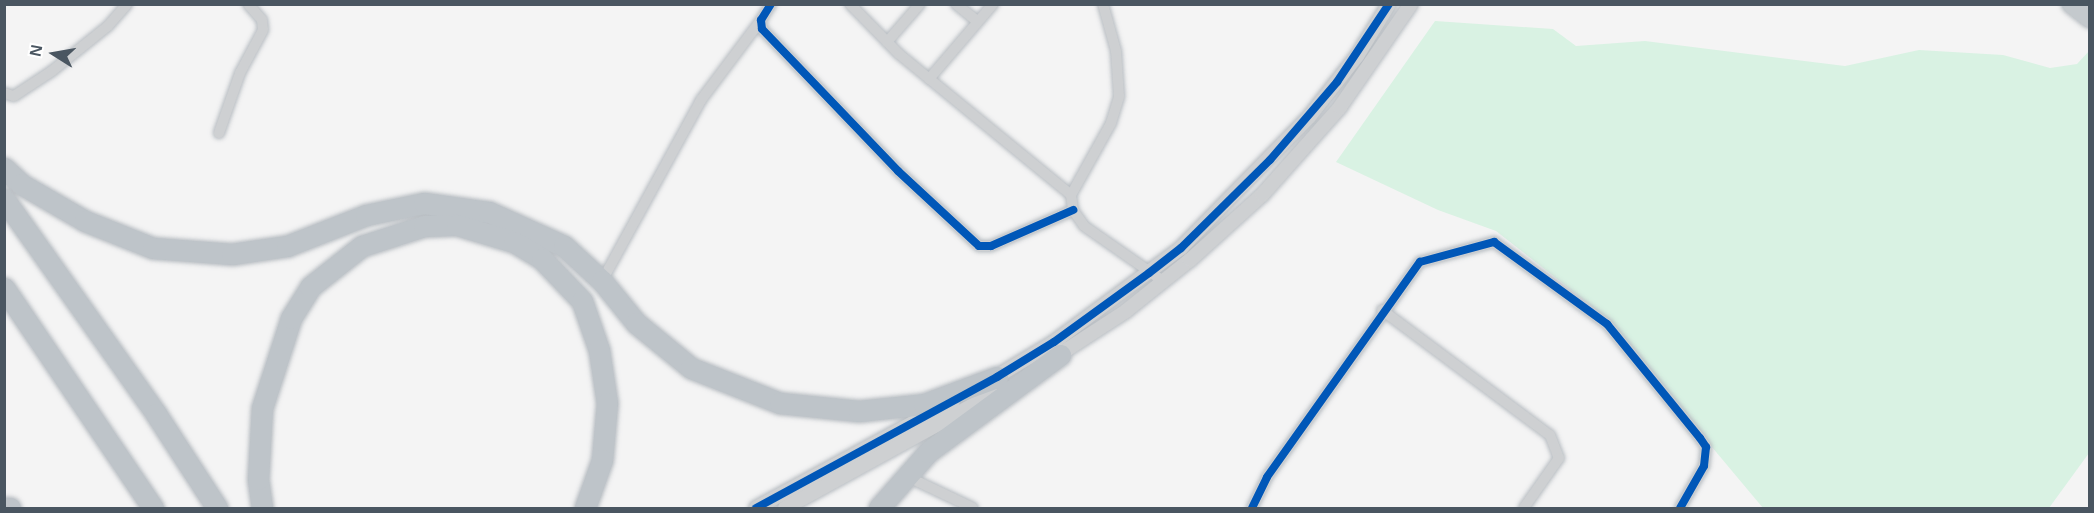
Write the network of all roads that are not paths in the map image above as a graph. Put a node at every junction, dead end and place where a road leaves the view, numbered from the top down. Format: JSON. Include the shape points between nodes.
{"nodes":[{"id":1,"x":127,"y":4,"type":"edge"},
{"id":2,"x":248,"y":4,"type":"edge"},
{"id":3,"x":771,"y":4,"type":"edge"},
{"id":4,"x":850,"y":4,"type":"edge"},
{"id":5,"x":920,"y":4,"type":"edge"},
{"id":6,"x":956,"y":4,"type":"edge"},
{"id":7,"x":993,"y":4,"type":"edge"},
{"id":8,"x":1103,"y":4,"type":"edge"},
{"id":9,"x":1389,"y":4,"type":"edge"},
{"id":10,"x":1411,"y":4,"type":"edge"},
{"id":11,"x":2071,"y":4,"type":"edge"},
{"id":12,"x":1381,"y":17,"type":"junction"},
{"id":13,"x":2090,"y":18,"type":"edge"},
{"id":14,"x":760,"y":20,"type":"junction"},
{"id":15,"x":977,"y":21,"type":"junction"},
{"id":16,"x":1395,"y":28,"type":"junction"},
{"id":17,"x":887,"y":42,"type":"junction"},
{"id":18,"x":929,"y":79,"type":"junction"},
{"id":19,"x":4,"y":93,"type":"edge"},
{"id":20,"x":1309,"y":117,"type":"junction"},
{"id":21,"x":1323,"y":128,"type":"junction"},
{"id":22,"x":219,"y":133,"type":"dead end"},
{"id":23,"x":4,"y":168,"type":"edge"},
{"id":24,"x":1071,"y":195,"type":"junction"},
{"id":25,"x":4,"y":199,"type":"edge"},
{"id":26,"x":1073,"y":210,"type":"junction"},
{"id":27,"x":1149,"y":273,"type":"junction"},
{"id":28,"x":602,"y":281,"type":"junction"},
{"id":29,"x":1163,"y":281,"type":"junction"},
{"id":30,"x":4,"y":288,"type":"edge"},
{"id":31,"x":1382,"y":310,"type":"junction"},
{"id":32,"x":1060,"y":354,"type":"junction"},
{"id":33,"x":997,"y":377,"type":"junction"},
{"id":34,"x":904,"y":475,"type":"junction"},
{"id":35,"x":4,"y":508,"type":"edge"},
{"id":36,"x":10,"y":508,"type":"edge"},
{"id":37,"x":153,"y":508,"type":"edge"},
{"id":38,"x":217,"y":508,"type":"edge"},
{"id":39,"x":262,"y":508,"type":"edge"},
{"id":40,"x":585,"y":508,"type":"edge"},
{"id":41,"x":756,"y":508,"type":"edge"},
{"id":42,"x":785,"y":508,"type":"edge"},
{"id":43,"x":879,"y":508,"type":"edge"},
{"id":44,"x":973,"y":508,"type":"edge"},
{"id":45,"x":1252,"y":508,"type":"edge"},
{"id":46,"x":1524,"y":508,"type":"edge"},
{"id":47,"x":1680,"y":508,"type":"edge"}],
"edges":[{"from":1,"to":19,"type":"street","via":[[108,26],[52,71],[14,96]]},
{"from":2,"to":22,"type":"street","via":[[262,20],[263,30],[240,73]]},
{"from":3,"to":14,"type":"street"},
{"from":4,"to":17,"type":"street"},
{"from":5,"to":17,"type":"street"},
{"from":6,"to":15,"type":"street"},
{"from":7,"to":15,"type":"street"},
{"from":8,"to":24,"type":"street","via":[[1116,51],[1119,96],[1111,123]]},
{"from":9,"to":12,"type":"street"},
{"from":10,"to":16,"type":"street"},
{"from":11,"to":13,"type":"highway"},
{"from":12,"to":16,"type":"street"},
{"from":12,"to":20,"type":"street","via":[[1357,56]]},
{"from":14,"to":26,"type":"street","via":[[762,29],[898,171],[979,246],[991,246]]},
{"from":14,"to":28,"type":"street","via":[[701,100]]},
{"from":15,"to":18,"type":"street"},
{"from":16,"to":21,"type":"street"},
{"from":17,"to":18,"type":"street"},
{"from":18,"to":24,"type":"street"},
{"from":20,"to":21,"type":"street"},
{"from":20,"to":27,"type":"street","via":[[1238,194]]},
{"from":21,"to":29,"type":"street","via":[[1262,195]]},
{"from":23,"to":28,"type":"highway","via":[[21,184],[85,221],[153,248],[232,254],[287,246],[393,207],[458,205],[489,212],[543,234],[564,246]]},
{"from":24,"to":26,"type":"street"},
{"from":25,"to":38,"type":"highway","via":[[156,414]]},
{"from":26,"to":27,"type":"street","via":[[1083,226]]},
{"from":27,"to":29,"type":"street"},
{"from":27,"to":33,"type":"street","via":[[1054,342]]},
{"from":28,"to":33,"type":"highway","via":[[636,323],[691,368],[780,403],[859,411],[924,404]]},
{"from":29,"to":32,"type":"street"},
{"from":30,"to":37,"type":"highway"},
{"from":31,"to":45,"type":"street","via":[[1267,477]]},
{"from":31,"to":46,"type":"street","via":[[1550,435],[1559,458]]},
{"from":31,"to":47,"type":"street","via":[[1420,262],[1494,242],[1504,247],[1607,324],[1700,438],[1706,447],[1704,466]]},
{"from":32,"to":34,"type":"highway","via":[[928,452]]},
{"from":32,"to":42,"type":"street"},
{"from":33,"to":41,"type":"street"},
{"from":34,"to":43,"type":"highway"},
{"from":34,"to":44,"type":"street"},
{"from":35,"to":36,"type":"highway"},
{"from":39,"to":40,"type":"highway","via":[[258,479],[262,408],[291,318],[310,287],[362,246],[424,226],[457,225],[514,242],[542,260],[582,301],[599,350],[606,403],[602,459]]}]}
